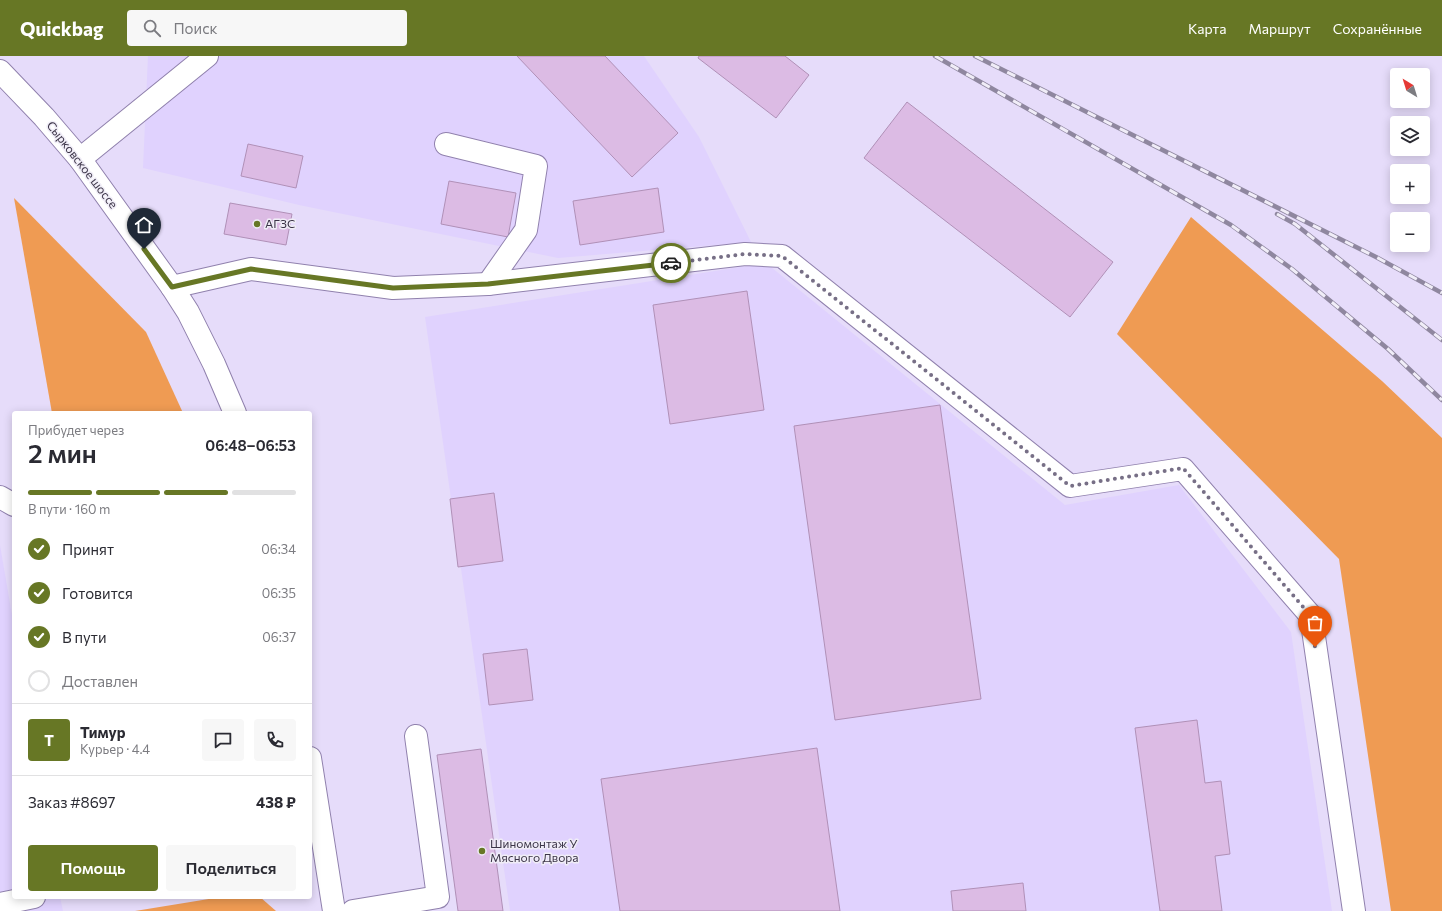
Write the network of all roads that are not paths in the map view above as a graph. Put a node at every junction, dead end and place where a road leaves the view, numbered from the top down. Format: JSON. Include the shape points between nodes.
{"nodes":[{"id":1,"x":207,"y":56,"type":"edge"},
{"id":2,"x":0,"y":72,"type":"edge"},
{"id":3,"x":446,"y":144,"type":"dead end"},
{"id":4,"x":80,"y":160,"type":"junction"},
{"id":5,"x":488,"y":284,"type":"junction"},
{"id":6,"x":172,"y":287,"type":"junction"},
{"id":7,"x":234,"y":411,"type":"edge"},
{"id":8,"x":0,"y":497,"type":"edge"},
{"id":9,"x":12,"y":504,"type":"edge"},
{"id":10,"x":416,"y":736,"type":"dead end"},
{"id":11,"x":312,"y":784,"type":"edge"},
{"id":12,"x":317,"y":849,"type":"edge"},
{"id":13,"x":31,"y":902,"type":"edge"},
{"id":14,"x":0,"y":904,"type":"edge"},
{"id":15,"x":334,"y":911,"type":"edge"},
{"id":16,"x":353,"y":911,"type":"edge"},
{"id":17,"x":1354,"y":911,"type":"edge"}],
"edges":[{"from":1,"to":4,"type":"main road"},
{"from":2,"to":4,"type":"main road","name":"Сырковское шоссе","via":[[44,117]]},
{"from":3,"to":5,"type":"main road","via":[[536,166],[526,230]]},
{"from":4,"to":6,"type":"main road","name":"Сырковское шоссе"},
{"from":5,"to":6,"type":"main road","via":[[393,288],[251,269]]},
{"from":5,"to":17,"type":"main road","via":[[745,254],[782,256],[1070,486],[1183,468],[1311,616]]},
{"from":6,"to":7,"type":"main road","name":"Сырковское шоссе","via":[[188,312]]},
{"from":8,"to":9,"type":"main road"},
{"from":10,"to":16,"type":"main road","via":[[438,897]]},
{"from":11,"to":12,"type":"main road"},
{"from":12,"to":15,"type":"main road"},
{"from":13,"to":14,"type":"main road"}]}
